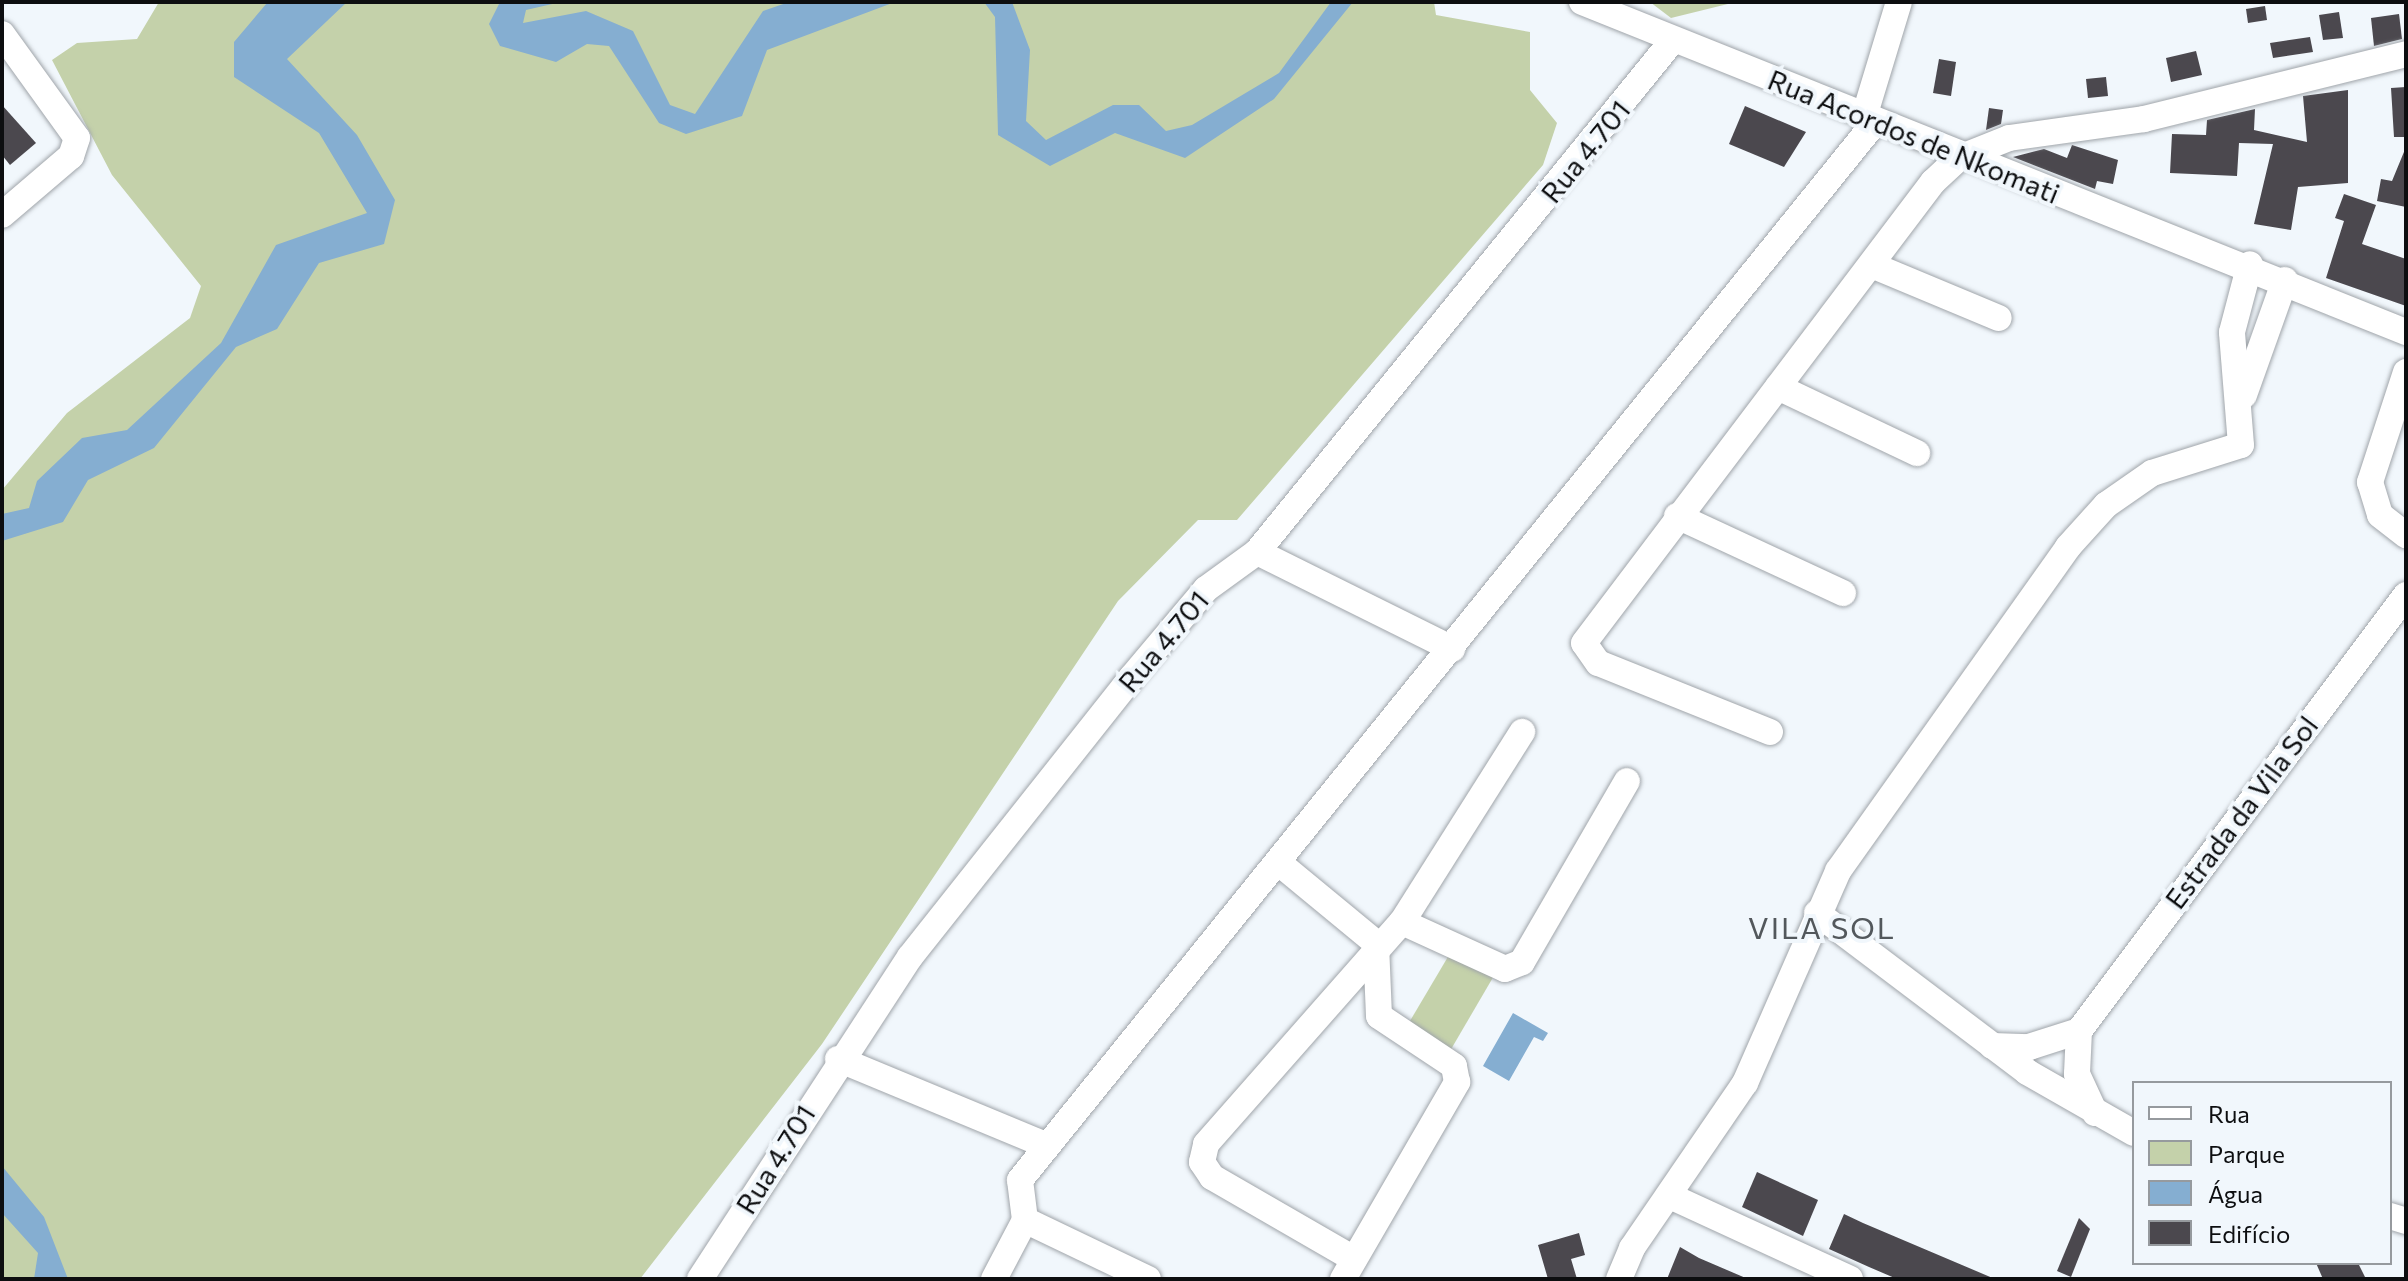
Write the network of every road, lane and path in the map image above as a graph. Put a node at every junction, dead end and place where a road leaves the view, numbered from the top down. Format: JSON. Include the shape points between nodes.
{"nodes":[{"id":1,"x":1582,"y":2,"type":"edge"},
{"id":2,"x":1899,"y":2,"type":"edge"},
{"id":3,"x":2,"y":34,"type":"edge"},
{"id":4,"x":1673,"y":40,"type":"junction"},
{"id":5,"x":2406,"y":54,"type":"edge"},
{"id":6,"x":1870,"y":119,"type":"junction"},
{"id":7,"x":1959,"y":158,"type":"junction"},
{"id":8,"x":2,"y":215,"type":"edge"},
{"id":9,"x":2250,"y":264,"type":"junction"},
{"id":10,"x":1874,"y":266,"type":"junction"},
{"id":11,"x":2285,"y":280,"type":"junction"},
{"id":12,"x":1999,"y":318,"type":"dead end"},
{"id":13,"x":2406,"y":332,"type":"edge"},
{"id":14,"x":2406,"y":372,"type":"edge"},
{"id":15,"x":1778,"y":387,"type":"junction"},
{"id":16,"x":2242,"y":406,"type":"junction"},
{"id":17,"x":1917,"y":453,"type":"dead end"},
{"id":18,"x":1677,"y":516,"type":"junction"},
{"id":19,"x":2406,"y":535,"type":"edge"},
{"id":20,"x":1257,"y":552,"type":"junction"},
{"id":21,"x":1843,"y":593,"type":"dead end"},
{"id":22,"x":2406,"y":595,"type":"edge"},
{"id":23,"x":1452,"y":649,"type":"junction"},
{"id":24,"x":1522,"y":732,"type":"dead end"},
{"id":25,"x":1770,"y":732,"type":"dead end"},
{"id":26,"x":1627,"y":781,"type":"dead end"},
{"id":27,"x":1279,"y":863,"type":"junction"},
{"id":28,"x":1817,"y":913,"type":"junction"},
{"id":29,"x":1402,"y":922,"type":"junction"},
{"id":30,"x":1376,"y":943,"type":"junction"},
{"id":31,"x":2079,"y":1031,"type":"junction"},
{"id":32,"x":1992,"y":1046,"type":"junction"},
{"id":33,"x":838,"y":1059,"type":"junction"},
{"id":34,"x":2095,"y":1113,"type":"junction"},
{"id":35,"x":2132,"y":1132,"type":"edge"},
{"id":36,"x":1043,"y":1144,"type":"junction"},
{"id":37,"x":1672,"y":1197,"type":"junction"},
{"id":38,"x":1025,"y":1220,"type":"junction"},
{"id":39,"x":1348,"y":1269,"type":"edge"},
{"id":40,"x":700,"y":1279,"type":"edge"},
{"id":41,"x":994,"y":1279,"type":"edge"},
{"id":42,"x":1148,"y":1279,"type":"edge"},
{"id":43,"x":1619,"y":1279,"type":"edge"},
{"id":44,"x":1850,"y":1279,"type":"edge"}],
"edges":[{"from":1,"to":4,"type":"street","name":"Rua Acordos de Nkomati"},
{"from":2,"to":6,"type":"street"},
{"from":3,"to":8,"type":"street","via":[[73,126],[71,156]]},
{"from":4,"to":6,"type":"street","name":"Rua Acordos de Nkomati"},
{"from":4,"to":20,"type":"street","name":"Rua 4.701"},
{"from":5,"to":7,"type":"street","via":[[2144,119],[2009,138]]},
{"from":6,"to":7,"type":"street","name":"Rua Acordos de Nkomati"},
{"from":6,"to":23,"type":"street"},
{"from":7,"to":9,"type":"street","name":"Rua Acordos de Nkomati"},
{"from":7,"to":10,"type":"street"},
{"from":9,"to":11,"type":"street","name":"Rua Acordos de Nkomati"},
{"from":9,"to":16,"type":"street","via":[[2232,332]]},
{"from":10,"to":12,"type":"street"},
{"from":10,"to":15,"type":"street"},
{"from":11,"to":13,"type":"street","name":"Rua Acordos de Nkomati"},
{"from":11,"to":16,"type":"street"},
{"from":14,"to":19,"type":"street","via":[[2370,482],[2380,515]]},
{"from":15,"to":17,"type":"street"},
{"from":15,"to":18,"type":"street"},
{"from":16,"to":28,"type":"street","via":[[2244,436],[2233,451],[2152,473],[2085,526],[1838,871]]},
{"from":18,"to":21,"type":"street"},
{"from":18,"to":25,"type":"street","via":[[1586,637],[1585,651],[1598,663]]},
{"from":20,"to":23,"type":"street"},
{"from":20,"to":33,"type":"street","name":"Rua 4.701","via":[[1206,589],[1131,678]]},
{"from":22,"to":31,"type":"street","name":"Estrada da Vila Sol"},
{"from":23,"to":27,"type":"street"},
{"from":24,"to":29,"type":"street"},
{"from":26,"to":29,"type":"street","via":[[1517,966],[1505,969]]},
{"from":27,"to":30,"type":"street"},
{"from":27,"to":36,"type":"street"},
{"from":28,"to":32,"type":"street"},
{"from":28,"to":37,"type":"street","via":[[1745,1083]]},
{"from":29,"to":30,"type":"street"},
{"from":30,"to":39,"type":"street","via":[[1379,1016],[1447,1060],[1457,1082]]},
{"from":30,"to":39,"type":"street","via":[[1202,1156],[1212,1177]]},
{"from":31,"to":32,"type":"street","via":[[2029,1047]]},
{"from":31,"to":34,"type":"street","via":[[2077,1074]]},
{"from":32,"to":34,"type":"street"},
{"from":33,"to":36,"type":"street"},
{"from":33,"to":40,"type":"street","name":"Rua 4.701"},
{"from":34,"to":35,"type":"street"},
{"from":36,"to":38,"type":"street","via":[[1020,1180]]},
{"from":37,"to":43,"type":"street","via":[[1632,1248]]},
{"from":37,"to":44,"type":"street"},
{"from":38,"to":41,"type":"street"},
{"from":38,"to":42,"type":"street"}]}
